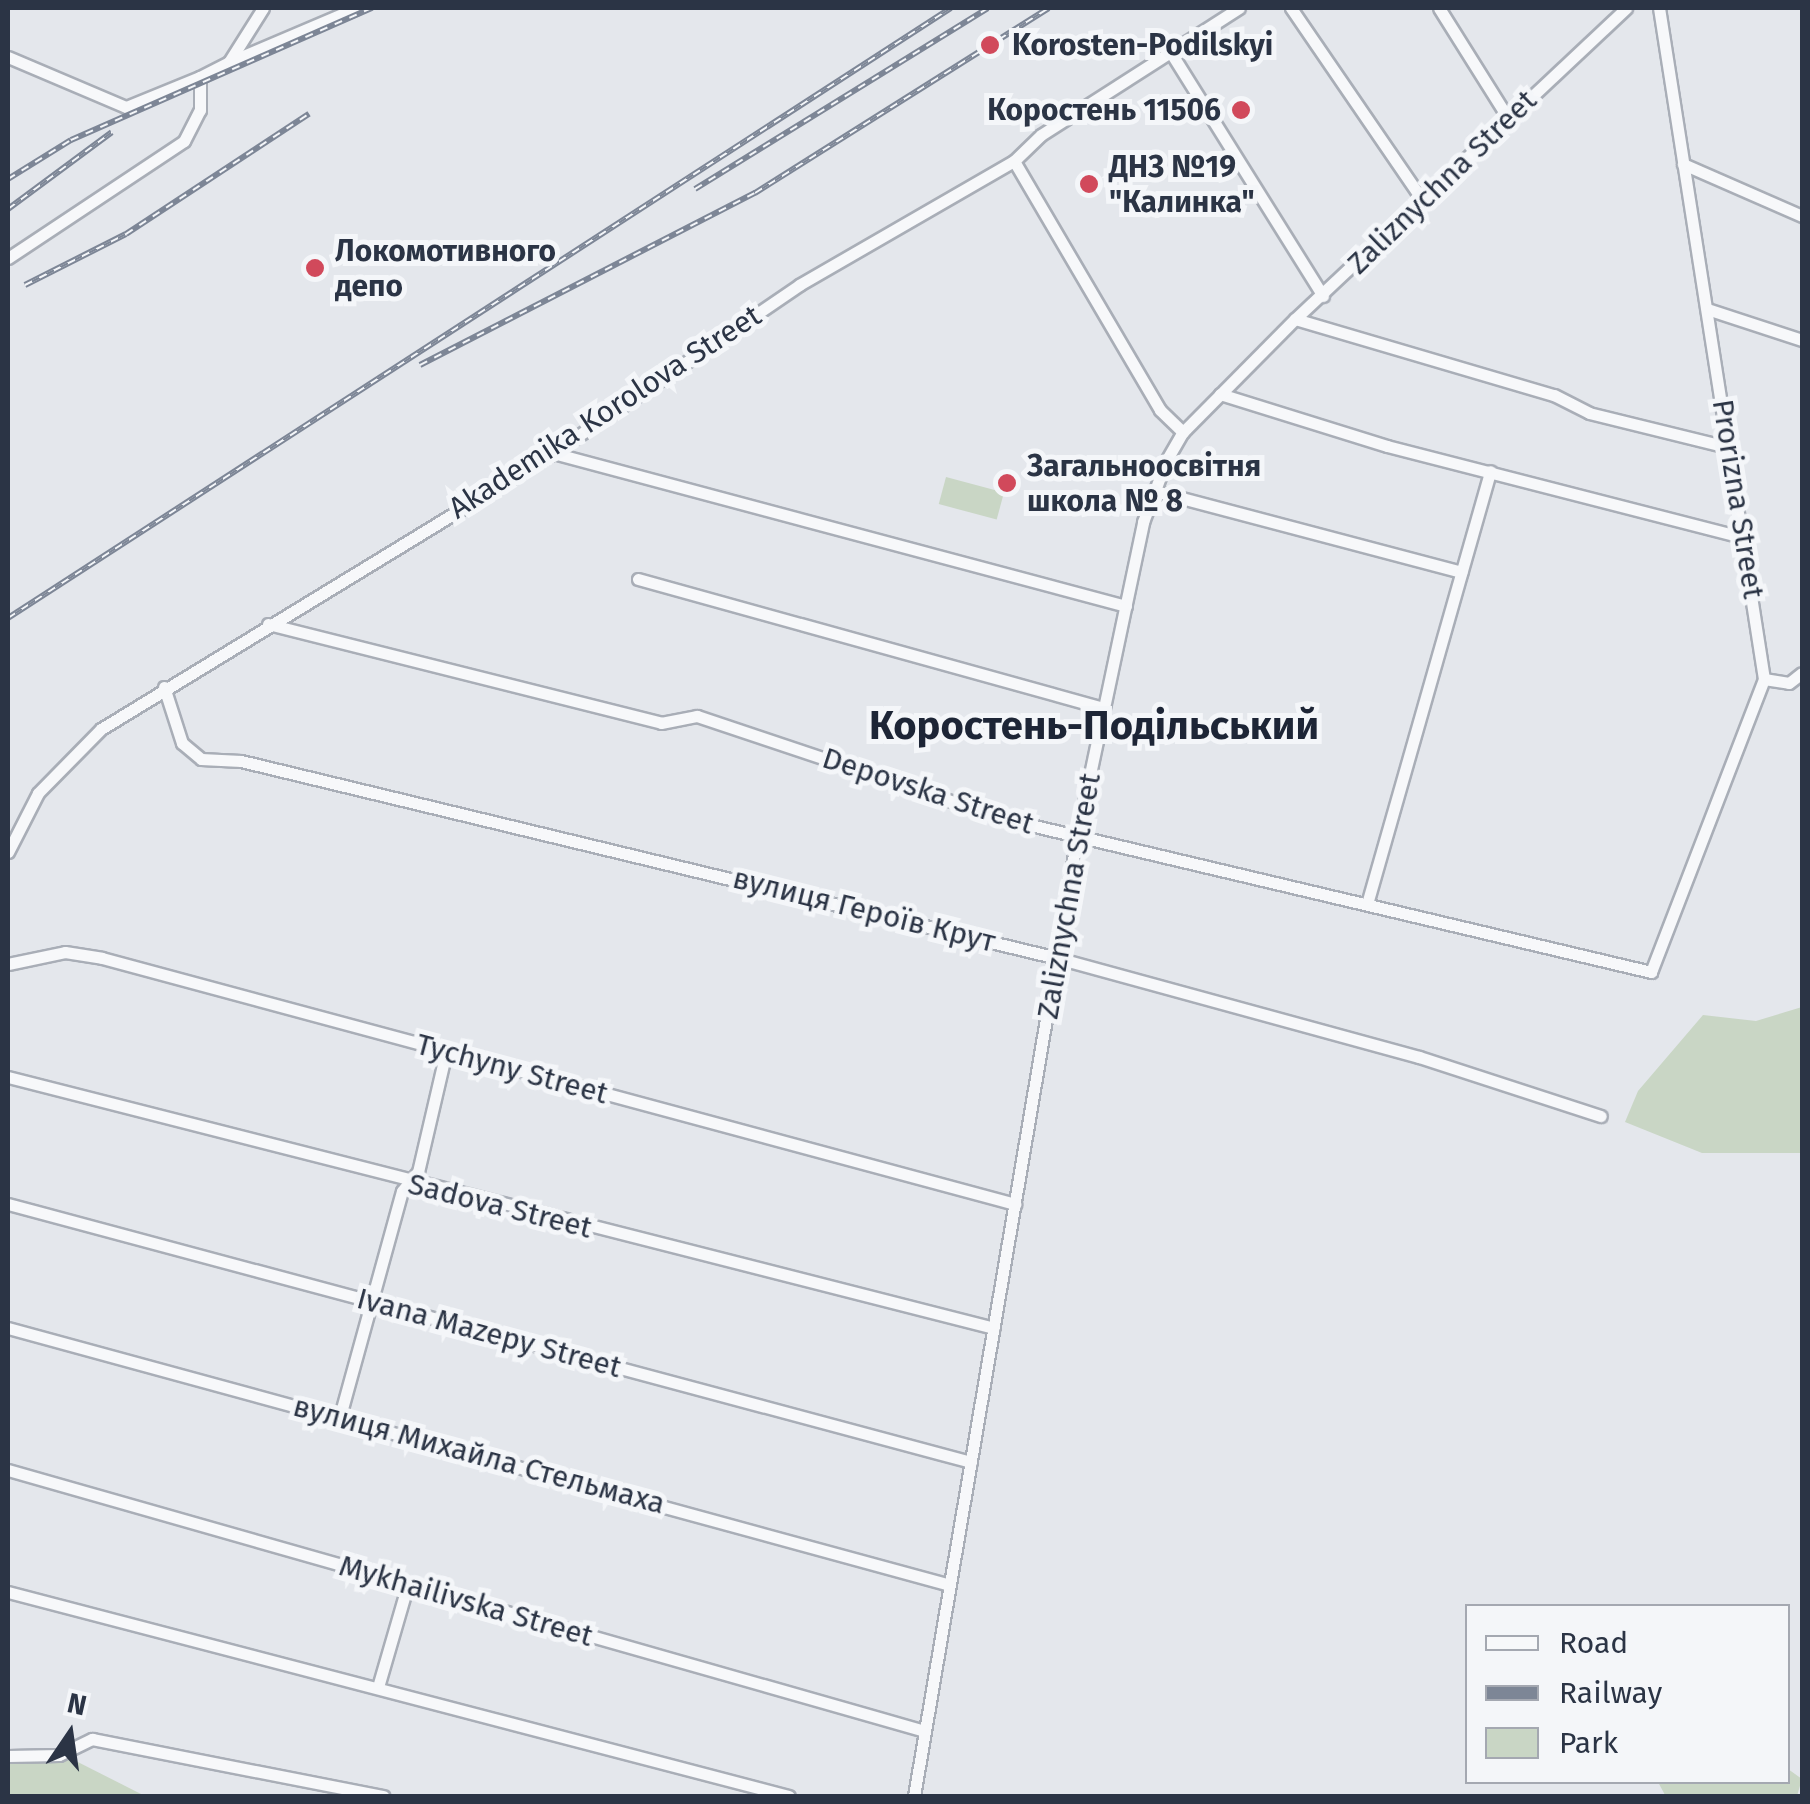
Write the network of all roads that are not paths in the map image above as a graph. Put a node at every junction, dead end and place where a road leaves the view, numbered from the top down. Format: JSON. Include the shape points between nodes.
{"nodes":[{"id":1,"x":263,"y":8,"type":"edge"},
{"id":2,"x":356,"y":8,"type":"edge"},
{"id":3,"x":1239,"y":8,"type":"edge"},
{"id":4,"x":1291,"y":8,"type":"edge"},
{"id":5,"x":1438,"y":8,"type":"edge"},
{"id":6,"x":1626,"y":8,"type":"edge"},
{"id":7,"x":1659,"y":8,"type":"edge"},
{"id":8,"x":1173,"y":56,"type":"junction"},
{"id":9,"x":8,"y":57,"type":"edge"},
{"id":10,"x":229,"y":62,"type":"junction"},
{"id":11,"x":200,"y":77,"type":"junction"},
{"id":12,"x":1508,"y":118,"type":"junction"},
{"id":13,"x":1014,"y":161,"type":"junction"},
{"id":14,"x":1683,"y":164,"type":"junction"},
{"id":15,"x":1423,"y":200,"type":"junction"},
{"id":16,"x":1802,"y":216,"type":"edge"},
{"id":17,"x":8,"y":258,"type":"edge"},
{"id":18,"x":1323,"y":296,"type":"junction"},
{"id":19,"x":1707,"y":309,"type":"junction"},
{"id":20,"x":1295,"y":320,"type":"junction"},
{"id":21,"x":1802,"y":340,"type":"edge"},
{"id":22,"x":1220,"y":394,"type":"junction"},
{"id":23,"x":1183,"y":432,"type":"junction"},
{"id":24,"x":1732,"y":448,"type":"junction"},
{"id":25,"x":552,"y":453,"type":"junction"},
{"id":26,"x":1490,"y":471,"type":"junction"},
{"id":27,"x":1155,"y":491,"type":"junction"},
{"id":28,"x":1746,"y":538,"type":"junction"},
{"id":29,"x":1461,"y":572,"type":"junction"},
{"id":30,"x":638,"y":579,"type":"dead end"},
{"id":31,"x":1126,"y":606,"type":"junction"},
{"id":32,"x":268,"y":624,"type":"junction"},
{"id":33,"x":1802,"y":674,"type":"edge"},
{"id":34,"x":1764,"y":679,"type":"junction"},
{"id":35,"x":164,"y":687,"type":"junction"},
{"id":36,"x":1103,"y":708,"type":"junction"},
{"id":37,"x":1078,"y":836,"type":"junction"},
{"id":38,"x":8,"y":852,"type":"edge"},
{"id":39,"x":1367,"y":904,"type":"junction"},
{"id":40,"x":1058,"y":958,"type":"junction"},
{"id":41,"x":8,"y":964,"type":"edge"},
{"id":42,"x":1650,"y":972,"type":"joint"},
{"id":43,"x":446,"y":1052,"type":"junction"},
{"id":44,"x":8,"y":1077,"type":"edge"},
{"id":45,"x":1601,"y":1116,"type":"dead end"},
{"id":46,"x":407,"y":1182,"type":"junction"},
{"id":47,"x":8,"y":1204,"type":"edge"},
{"id":48,"x":1014,"y":1204,"type":"junction"},
{"id":49,"x":373,"y":1302,"type":"junction"},
{"id":50,"x":8,"y":1328,"type":"edge"},
{"id":51,"x":994,"y":1328,"type":"junction"},
{"id":52,"x":340,"y":1416,"type":"junction"},
{"id":53,"x":972,"y":1462,"type":"junction"},
{"id":54,"x":8,"y":1470,"type":"edge"},
{"id":55,"x":408,"y":1584,"type":"junction"},
{"id":56,"x":950,"y":1585,"type":"junction"},
{"id":57,"x":8,"y":1592,"type":"edge"},
{"id":58,"x":378,"y":1688,"type":"junction"},
{"id":59,"x":926,"y":1730,"type":"junction"},
{"id":60,"x":8,"y":1756,"type":"edge"},
{"id":61,"x":383,"y":1796,"type":"edge"},
{"id":62,"x":789,"y":1796,"type":"edge"},
{"id":63,"x":914,"y":1796,"type":"edge"}],
"edges":[{"from":1,"to":10,"type":"street"},
{"from":2,"to":10,"type":"street"},
{"from":3,"to":8,"type":"street","name":"Akademika Korolova Street"},
{"from":4,"to":15,"type":"street"},
{"from":5,"to":12,"type":"street"},
{"from":6,"to":12,"type":"street","name":"Zaliznychna Street"},
{"from":7,"to":14,"type":"street","name":"Prorizna Street"},
{"from":8,"to":13,"type":"street","name":"Akademika Korolova Street","via":[[1040,134]]},
{"from":8,"to":18,"type":"street"},
{"from":9,"to":11,"type":"street","via":[[116,104],[138,106]]},
{"from":10,"to":11,"type":"street"},
{"from":11,"to":17,"type":"street","via":[[196,123],[184,141]]},
{"from":12,"to":15,"type":"street","name":"Zaliznychna Street"},
{"from":13,"to":23,"type":"street","via":[[1160,410]]},
{"from":13,"to":25,"type":"street","name":"Akademika Korolova Street","via":[[799,284]]},
{"from":14,"to":16,"type":"street"},
{"from":14,"to":19,"type":"street","name":"Prorizna Street"},
{"from":15,"to":18,"type":"street","name":"Zaliznychna Street"},
{"from":18,"to":20,"type":"street","name":"Zaliznychna Street"},
{"from":19,"to":21,"type":"street"},
{"from":19,"to":24,"type":"street","name":"Prorizna Street"},
{"from":20,"to":22,"type":"street","name":"Zaliznychna Street"},
{"from":20,"to":24,"type":"street","via":[[1554,395],[1589,413]]},
{"from":22,"to":23,"type":"street","name":"Zaliznychna Street"},
{"from":22,"to":26,"type":"street"},
{"from":23,"to":27,"type":"street","name":"Zaliznychna Street"},
{"from":24,"to":28,"type":"street","name":"Prorizna Street"},
{"from":25,"to":31,"type":"street"},
{"from":25,"to":32,"type":"street","name":"Akademika Korolova Street"},
{"from":26,"to":28,"type":"street"},
{"from":26,"to":29,"type":"street"},
{"from":27,"to":29,"type":"street"},
{"from":27,"to":31,"type":"street","name":"Zaliznychna Street"},
{"from":28,"to":34,"type":"street","name":"Prorizna Street"},
{"from":29,"to":39,"type":"street"},
{"from":30,"to":36,"type":"street"},
{"from":31,"to":36,"type":"street","name":"Zaliznychna Street"},
{"from":32,"to":35,"type":"street","name":"Akademika Korolova Street"},
{"from":32,"to":37,"type":"street","name":"Depovska Street","via":[[661,723],[696,716]]},
{"from":33,"to":34,"type":"street","via":[[1790,683]]},
{"from":34,"to":42,"type":"street","name":"Prorizna Street"},
{"from":35,"to":38,"type":"street","name":"Akademika Korolova Street","via":[[62,763]]},
{"from":35,"to":40,"type":"street","name":"вулиця Героїв Крут","via":[[182,743],[201,758],[260,766]]},
{"from":36,"to":37,"type":"street","name":"Zaliznychna Street"},
{"from":37,"to":39,"type":"street","name":"Depovska Street"},
{"from":37,"to":40,"type":"street","name":"Zaliznychna Street"},
{"from":39,"to":42,"type":"street","name":"Depovska Street"},
{"from":40,"to":45,"type":"street","name":"вулиця Героїв Крут","via":[[1418,1056]]},
{"from":40,"to":48,"type":"street","name":"Zaliznychna Street"},
{"from":41,"to":43,"type":"street","name":"Tychyny Street","via":[[65,952],[102,958]]},
{"from":43,"to":46,"type":"street","via":[[418,1172]]},
{"from":43,"to":48,"type":"street","name":"Tychyny Street"},
{"from":44,"to":46,"type":"street","name":"Sadova Street"},
{"from":46,"to":49,"type":"street"},
{"from":46,"to":51,"type":"street","name":"Sadova Street"},
{"from":47,"to":49,"type":"street","name":"Ivana Mazepy Street"},
{"from":48,"to":51,"type":"street","name":"Zaliznychna Street"},
{"from":49,"to":52,"type":"street"},
{"from":49,"to":53,"type":"street","name":"Ivana Mazepy Street"},
{"from":50,"to":52,"type":"street","name":"вулиця Михайла Стельмаха"},
{"from":51,"to":53,"type":"street","name":"Zaliznychna Street"},
{"from":52,"to":56,"type":"street","name":"вулиця Михайла Стельмаха"},
{"from":53,"to":56,"type":"street","name":"Zaliznychna Street"},
{"from":54,"to":55,"type":"street","name":"Mykhailivska Street"},
{"from":55,"to":58,"type":"street"},
{"from":55,"to":59,"type":"street","name":"Mykhailivska Street"},
{"from":56,"to":59,"type":"street","name":"Zaliznychna Street"},
{"from":57,"to":58,"type":"street"},
{"from":58,"to":62,"type":"street"},
{"from":59,"to":63,"type":"street","name":"Zaliznychna Street"},
{"from":60,"to":61,"type":"street","via":[[59,1755],[92,1739]]}]}
